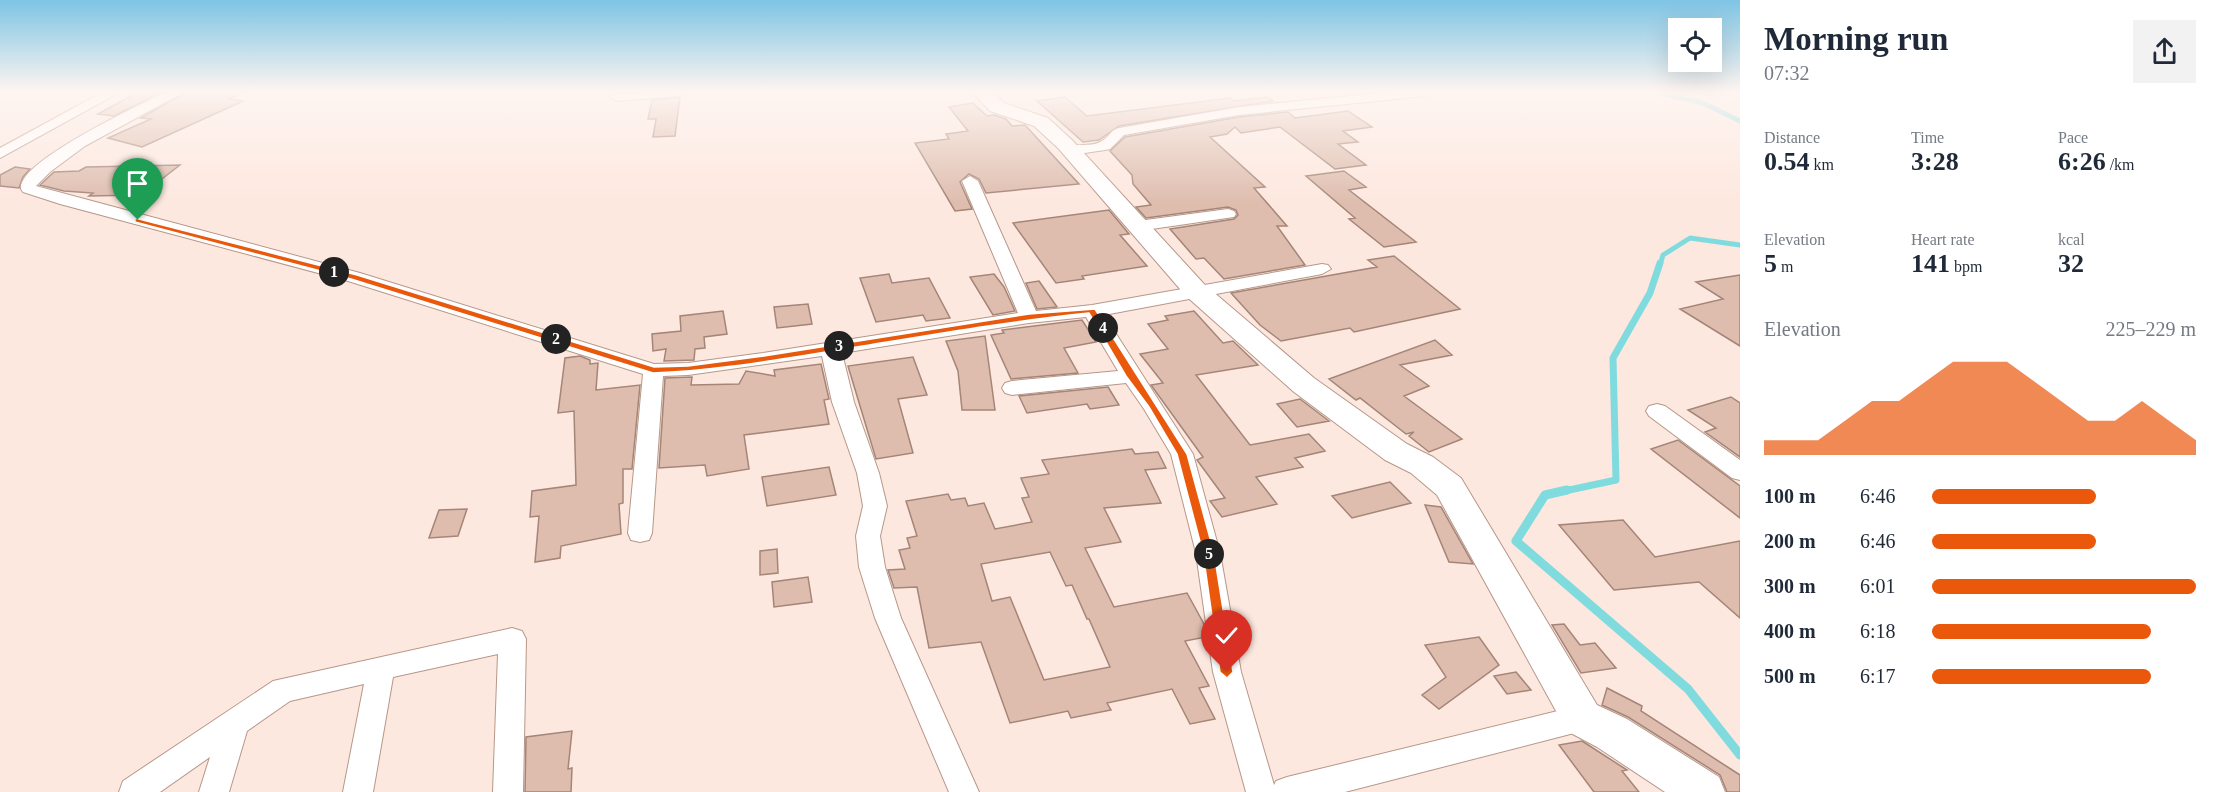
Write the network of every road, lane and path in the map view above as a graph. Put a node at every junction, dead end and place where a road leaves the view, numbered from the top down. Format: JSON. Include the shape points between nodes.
{"nodes":[{"id":1,"x":46,"y":129,"type":"edge"},
{"id":2,"x":100,"y":129,"type":"edge"},
{"id":3,"x":1048,"y":129,"type":"edge"},
{"id":4,"x":1136,"y":129,"type":"edge"},
{"id":5,"x":1071,"y":151,"type":"junction"},
{"id":6,"x":0,"y":154,"type":"edge"},
{"id":7,"x":970,"y":181,"type":"dead end"},
{"id":8,"x":1228,"y":214,"type":"dead end"},
{"id":9,"x":1138,"y":226,"type":"junction"},
{"id":10,"x":1322,"y":269,"type":"dead end"},
{"id":11,"x":1195,"y":290,"type":"junction"},
{"id":12,"x":1092,"y":310,"type":"junction"},
{"id":13,"x":1029,"y":317,"type":"junction"},
{"id":14,"x":833,"y":347,"type":"junction"},
{"id":15,"x":653,"y":370,"type":"junction"},
{"id":16,"x":1131,"y":376,"type":"junction"},
{"id":17,"x":1012,"y":388,"type":"dead end"},
{"id":18,"x":1657,"y":411,"type":"dead end"},
{"id":19,"x":1740,"y":472,"type":"edge"},
{"id":20,"x":640,"y":533,"type":"dead end"},
{"id":21,"x":381,"y":669,"type":"junction"},
{"id":22,"x":1582,"y":718,"type":"junction"},
{"id":23,"x":235,"y":723,"type":"junction"},
{"id":24,"x":134,"y":792,"type":"edge"},
{"id":25,"x":214,"y":792,"type":"edge"},
{"id":26,"x":358,"y":792,"type":"edge"},
{"id":27,"x":508,"y":792,"type":"edge"},
{"id":28,"x":964,"y":792,"type":"edge"},
{"id":29,"x":1261,"y":792,"type":"edge"},
{"id":30,"x":1287,"y":792,"type":"edge"},
{"id":31,"x":1703,"y":792,"type":"edge"}],
"edges":[{"from":1,"to":6,"type":"street"},
{"from":2,"to":15,"type":"street","via":[[49,162],[28,184],[29,189],[354,277]]},
{"from":3,"to":5,"type":"street"},
{"from":4,"to":5,"type":"street","via":[[1119,132],[1105,146]]},
{"from":5,"to":9,"type":"street"},
{"from":7,"to":13,"type":"street"},
{"from":8,"to":9,"type":"street"},
{"from":9,"to":11,"type":"street"},
{"from":10,"to":11,"type":"street"},
{"from":11,"to":12,"type":"street"},
{"from":11,"to":22,"type":"street","via":[[1304,385],[1396,452],[1422,465],[1449,488]]},
{"from":12,"to":13,"type":"street"},
{"from":12,"to":16,"type":"street"},
{"from":13,"to":14,"type":"street"},
{"from":14,"to":15,"type":"street","via":[[688,369]]},
{"from":14,"to":28,"type":"street","via":[[832,359],[843,402],[868,473],[874,506],[868,536],[872,567],[888,618]]},
{"from":15,"to":20,"type":"street"},
{"from":16,"to":17,"type":"street"},
{"from":16,"to":29,"type":"street","via":[[1182,454],[1208,553],[1227,672]]},
{"from":18,"to":19,"type":"street"},
{"from":21,"to":23,"type":"street","via":[[283,690]]},
{"from":21,"to":26,"type":"street"},
{"from":21,"to":27,"type":"street","via":[[512,639]]},
{"from":22,"to":30,"type":"street"},
{"from":22,"to":31,"type":"street"},
{"from":23,"to":24,"type":"street"},
{"from":23,"to":25,"type":"street"}]}
